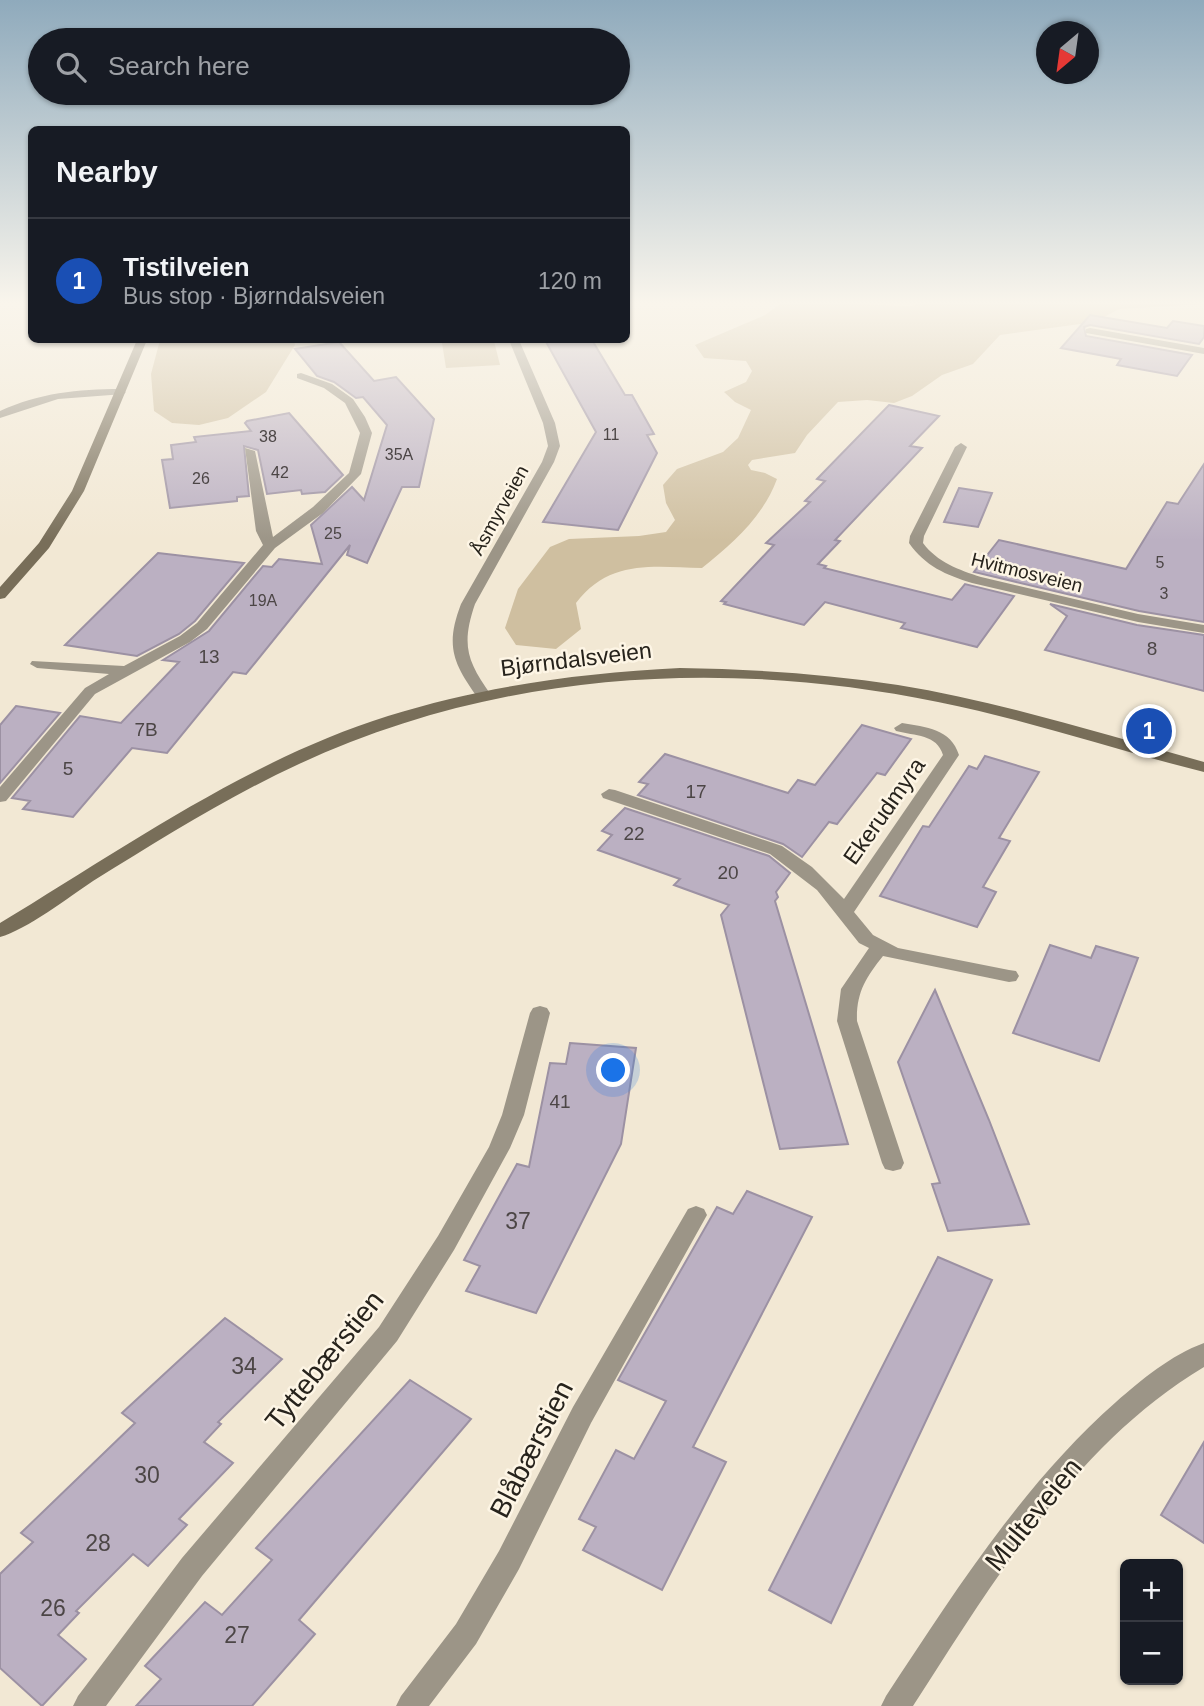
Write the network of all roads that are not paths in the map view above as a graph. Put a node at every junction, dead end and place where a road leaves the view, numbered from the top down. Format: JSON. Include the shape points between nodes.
{"nodes":[{"id":1,"x":124,"y":382,"type":"edge"},
{"id":2,"x":316,"y":382,"type":"edge"},
{"id":3,"x":532,"y":382,"type":"edge"},
{"id":4,"x":120,"y":392,"type":"junction"},
{"id":5,"x":0,"y":415,"type":"edge"},
{"id":6,"x":961,"y":447,"type":"dead end"},
{"id":7,"x":249,"y":451,"type":"dead end"},
{"id":8,"x":270,"y":545,"type":"junction"},
{"id":9,"x":0,"y":595,"type":"edge"},
{"id":10,"x":1204,"y":629,"type":"edge"},
{"id":11,"x":37,"y":664,"type":"dead end"},
{"id":12,"x":124,"y":671,"type":"junction"},
{"id":13,"x":484,"y":695,"type":"junction"},
{"id":14,"x":902,"y":728,"type":"dead end"},
{"id":15,"x":1204,"y":767,"type":"edge"},
{"id":16,"x":610,"y":794,"type":"dead end"},
{"id":17,"x":0,"y":797,"type":"edge"},
{"id":18,"x":845,"y":911,"type":"junction"},
{"id":19,"x":0,"y":931,"type":"edge"},
{"id":20,"x":878,"y":948,"type":"junction"},
{"id":21,"x":1009,"y":976,"type":"dead end"},
{"id":22,"x":540,"y":1013,"type":"dead end"},
{"id":23,"x":893,"y":1163,"type":"dead end"},
{"id":24,"x":696,"y":1215,"type":"dead end"},
{"id":25,"x":1204,"y":1354,"type":"edge"},
{"id":26,"x":88,"y":1706,"type":"edge"},
{"id":27,"x":411,"y":1706,"type":"edge"},
{"id":28,"x":896,"y":1706,"type":"edge"}],
"edges":[{"from":1,"to":4,"type":"street"},
{"from":2,"to":8,"type":"street","via":[[349,401],[359,416],[366,433],[360,463],[348,483]]},
{"from":3,"to":13,"type":"street","name":"Åsmyrveien","via":[[550,423],[554,446],[460,624],[460,660]]},
{"from":4,"to":5,"type":"street","via":[[56,394]]},
{"from":4,"to":9,"type":"street","via":[[91,464],[62,519]]},
{"from":6,"to":10,"type":"street","name":"Hvitmosveien","via":[[917,536],[916,543],[925,556],[977,580]]},
{"from":7,"to":8,"type":"street","via":[[263,531]]},
{"from":8,"to":12,"type":"street","via":[[202,626]]},
{"from":11,"to":12,"type":"street"},
{"from":12,"to":17,"type":"street","via":[[90,691]]},
{"from":13,"to":15,"type":"street","name":"Bjørndalsveien","via":[[568,680],[665,671],[802,676],[950,700]]},
{"from":13,"to":19,"type":"street","name":"Bjørndalsveien","via":[[387,721],[290,762],[197,812]]},
{"from":14,"to":18,"type":"street","name":"Ekerudmyra","via":[[942,738],[951,755]]},
{"from":16,"to":18,"type":"street","via":[[776,850],[806,871]]},
{"from":18,"to":20,"type":"street"},
{"from":20,"to":21,"type":"street"},
{"from":20,"to":23,"type":"street","via":[[848,989],[845,1002],[847,1021]]},
{"from":22,"to":26,"type":"street","name":"Tyttebærstien","via":[[513,1115],[499,1148],[388,1334],[192,1567]]},
{"from":24,"to":27,"type":"street","name":"Blåbærstien","via":[[582,1415],[509,1560],[466,1634]]},
{"from":25,"to":28,"type":"street","name":"Multeveien","via":[[1129,1406],[1056,1481],[966,1597]]}]}
